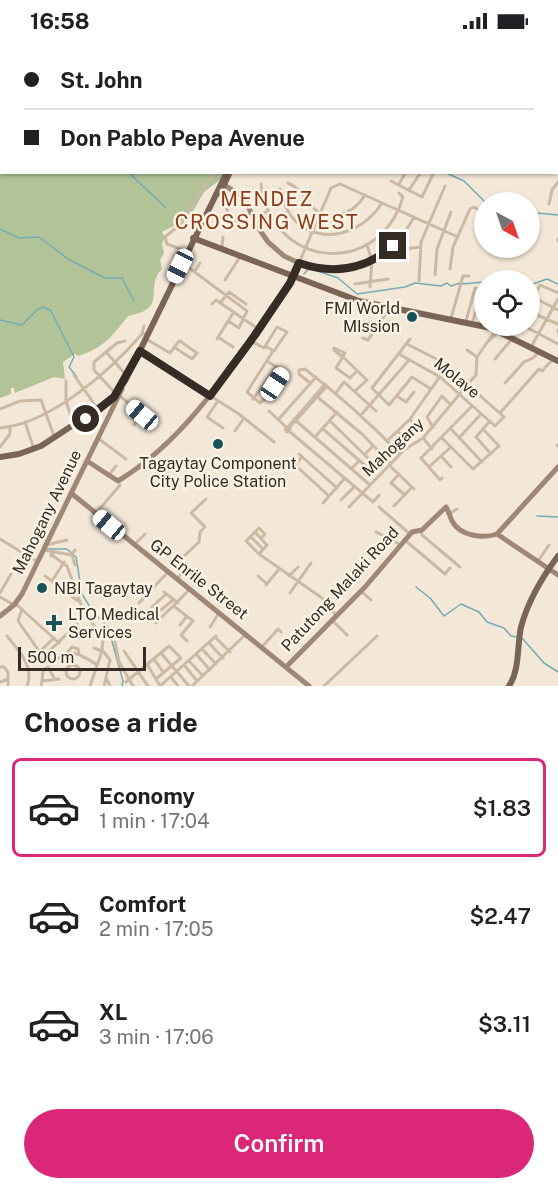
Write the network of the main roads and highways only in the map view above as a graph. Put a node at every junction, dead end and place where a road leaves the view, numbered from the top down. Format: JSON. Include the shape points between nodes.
{"nodes":[{"id":1,"x":227,"y":174,"type":"edge"},
{"id":2,"x":227,"y":174,"type":"edge"},
{"id":3,"x":227,"y":174,"type":"edge"},
{"id":4,"x":195,"y":239,"type":"junction"},
{"id":5,"x":188,"y":252,"type":"junction"},
{"id":6,"x":157,"y":316,"type":"junction"},
{"id":7,"x":555,"y":360,"type":"edge"},
{"id":8,"x":0,"y":457,"type":"edge"},
{"id":9,"x":558,"y":556,"type":"edge"},
{"id":10,"x":509,"y":686,"type":"edge"}],
"edges":[{"from":1,"to":4,"type":"main road"},
{"from":2,"to":4,"type":"main road"},
{"from":3,"to":6,"type":"main road","bridge":true},
{"from":4,"to":5,"type":"main road"},
{"from":4,"to":7,"type":"main road","via":[[347,298],[469,323],[512,338]]},
{"from":5,"to":6,"type":"main road"},
{"from":5,"to":6,"type":"main road"},
{"from":6,"to":8,"type":"main road","via":[[116,396],[55,438],[34,449]]},
{"from":9,"to":10,"type":"main road","via":[[527,610]]}]}
